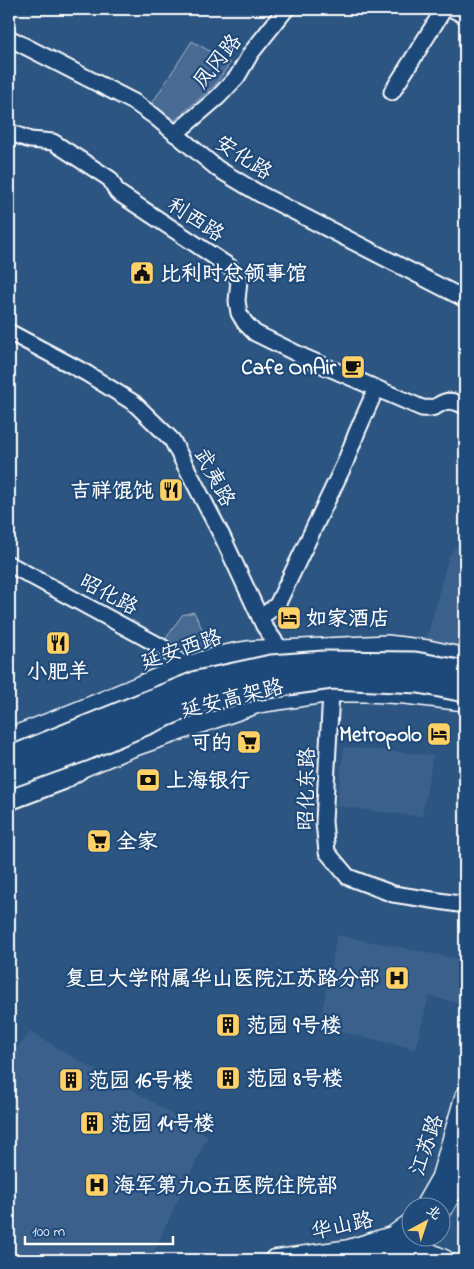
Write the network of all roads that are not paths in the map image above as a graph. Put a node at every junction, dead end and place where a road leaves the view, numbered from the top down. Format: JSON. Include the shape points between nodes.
{"nodes":[{"id":1,"x":286,"y":9,"type":"edge"},
{"id":2,"x":444,"y":9,"type":"edge"},
{"id":3,"x":452,"y":9,"type":"edge"},
{"id":4,"x":465,"y":16,"type":"edge"},
{"id":5,"x":9,"y":38,"type":"edge"},
{"id":6,"x":392,"y":92,"type":"dead end"},
{"id":7,"x":9,"y":132,"type":"edge"},
{"id":8,"x":175,"y":134,"type":"junction"},
{"id":9,"x":465,"y":299,"type":"edge"},
{"id":10,"x":9,"y":332,"type":"edge"},
{"id":11,"x":376,"y":389,"type":"junction"},
{"id":12,"x":465,"y":406,"type":"edge"},
{"id":13,"x":9,"y":564,"type":"edge"},
{"id":14,"x":260,"y":618,"type":"junction"},
{"id":15,"x":281,"y":650,"type":"junction"},
{"id":16,"x":465,"y":658,"type":"edge"},
{"id":17,"x":186,"y":667,"type":"junction"},
{"id":18,"x":465,"y":672,"type":"edge"},
{"id":19,"x":465,"y":691,"type":"edge"},
{"id":20,"x":331,"y":692,"type":"junction"},
{"id":21,"x":465,"y":702,"type":"edge"},
{"id":22,"x":9,"y":738,"type":"edge"},
{"id":23,"x":9,"y":758,"type":"edge"},
{"id":24,"x":78,"y":769,"type":"junction"},
{"id":25,"x":9,"y":777,"type":"edge"},
{"id":26,"x":9,"y":786,"type":"edge"},
{"id":27,"x":9,"y":799,"type":"edge"},
{"id":28,"x":9,"y":808,"type":"edge"},
{"id":29,"x":465,"y":905,"type":"edge"},
{"id":30,"x":465,"y":1096,"type":"edge"},
{"id":31,"x":465,"y":1153,"type":"edge"},
{"id":32,"x":431,"y":1196,"type":"edge"},
{"id":33,"x":450,"y":1196,"type":"edge"},
{"id":34,"x":402,"y":1240,"type":"edge"},
{"id":35,"x":402,"y":1241,"type":"edge"},
{"id":36,"x":419,"y":1246,"type":"edge"},
{"id":37,"x":274,"y":1260,"type":"edge"},
{"id":38,"x":360,"y":1260,"type":"edge"},
{"id":39,"x":445,"y":1260,"type":"edge"}],
"edges":[{"from":1,"to":8,"type":"street","name":"凤冈路","via":[[237,77],[218,98]]},
{"from":2,"to":6,"type":"street"},
{"from":3,"to":4,"type":"street"},
{"from":5,"to":8,"type":"street","name":"安化路","via":[[124,96]]},
{"from":7,"to":11,"type":"street","name":"利西路","via":[[30,140],[53,142],[110,179],[117,192],[235,272],[239,280],[239,313],[255,333]]},
{"from":8,"to":9,"type":"street","name":"安化路","via":[[218,169],[260,194]]},
{"from":10,"to":14,"type":"street","name":"武夷路","via":[[134,403],[172,440]]},
{"from":11,"to":12,"type":"street","name":"利西路","via":[[422,408],[434,408],[447,400]]},
{"from":11,"to":14,"type":"street","via":[[345,463],[277,605]]},
{"from":13,"to":17,"type":"street","name":"昭化路","via":[[162,647]]},
{"from":14,"to":15,"type":"street","name":"武夷路"},
{"from":15,"to":16,"type":"main road","name":"延安西路","via":[[388,645]]},
{"from":15,"to":17,"type":"main road","name":"延安西路","via":[[264,649],[210,658]]},
{"from":15,"to":20,"type":"street","name":"武夷路"},
{"from":17,"to":22,"type":"main road","name":"延安西路"},
{"from":18,"to":23,"type":"highway","name":"延安高架路","bridge":true,"via":[[415,663],[324,662],[270,666],[197,682]]},
{"from":19,"to":25,"type":"highway","name":"延安高架路","bridge":true,"via":[[419,682],[331,678],[253,689],[193,704],[84,750]]},
{"from":20,"to":21,"type":"main road","via":[[405,694]]},
{"from":20,"to":24,"type":"main road","via":[[258,703]]},
{"from":20,"to":29,"type":"street","name":"昭化东路","via":[[324,822],[327,852],[348,877],[393,894]]},
{"from":24,"to":26,"type":"main road","via":[[55,770]]},
{"from":24,"to":27,"type":"highway","via":[[62,779]]},
{"from":24,"to":28,"type":"main road","via":[[51,794]]},
{"from":30,"to":32,"type":"main road","name":"江苏路","via":[[441,1178]]},
{"from":31,"to":33,"type":"main road","name":"江苏路"},
{"from":34,"to":37,"type":"main road","name":"华山路"},
{"from":35,"to":38,"type":"main road"},
{"from":36,"to":39,"type":"main road"}]}
